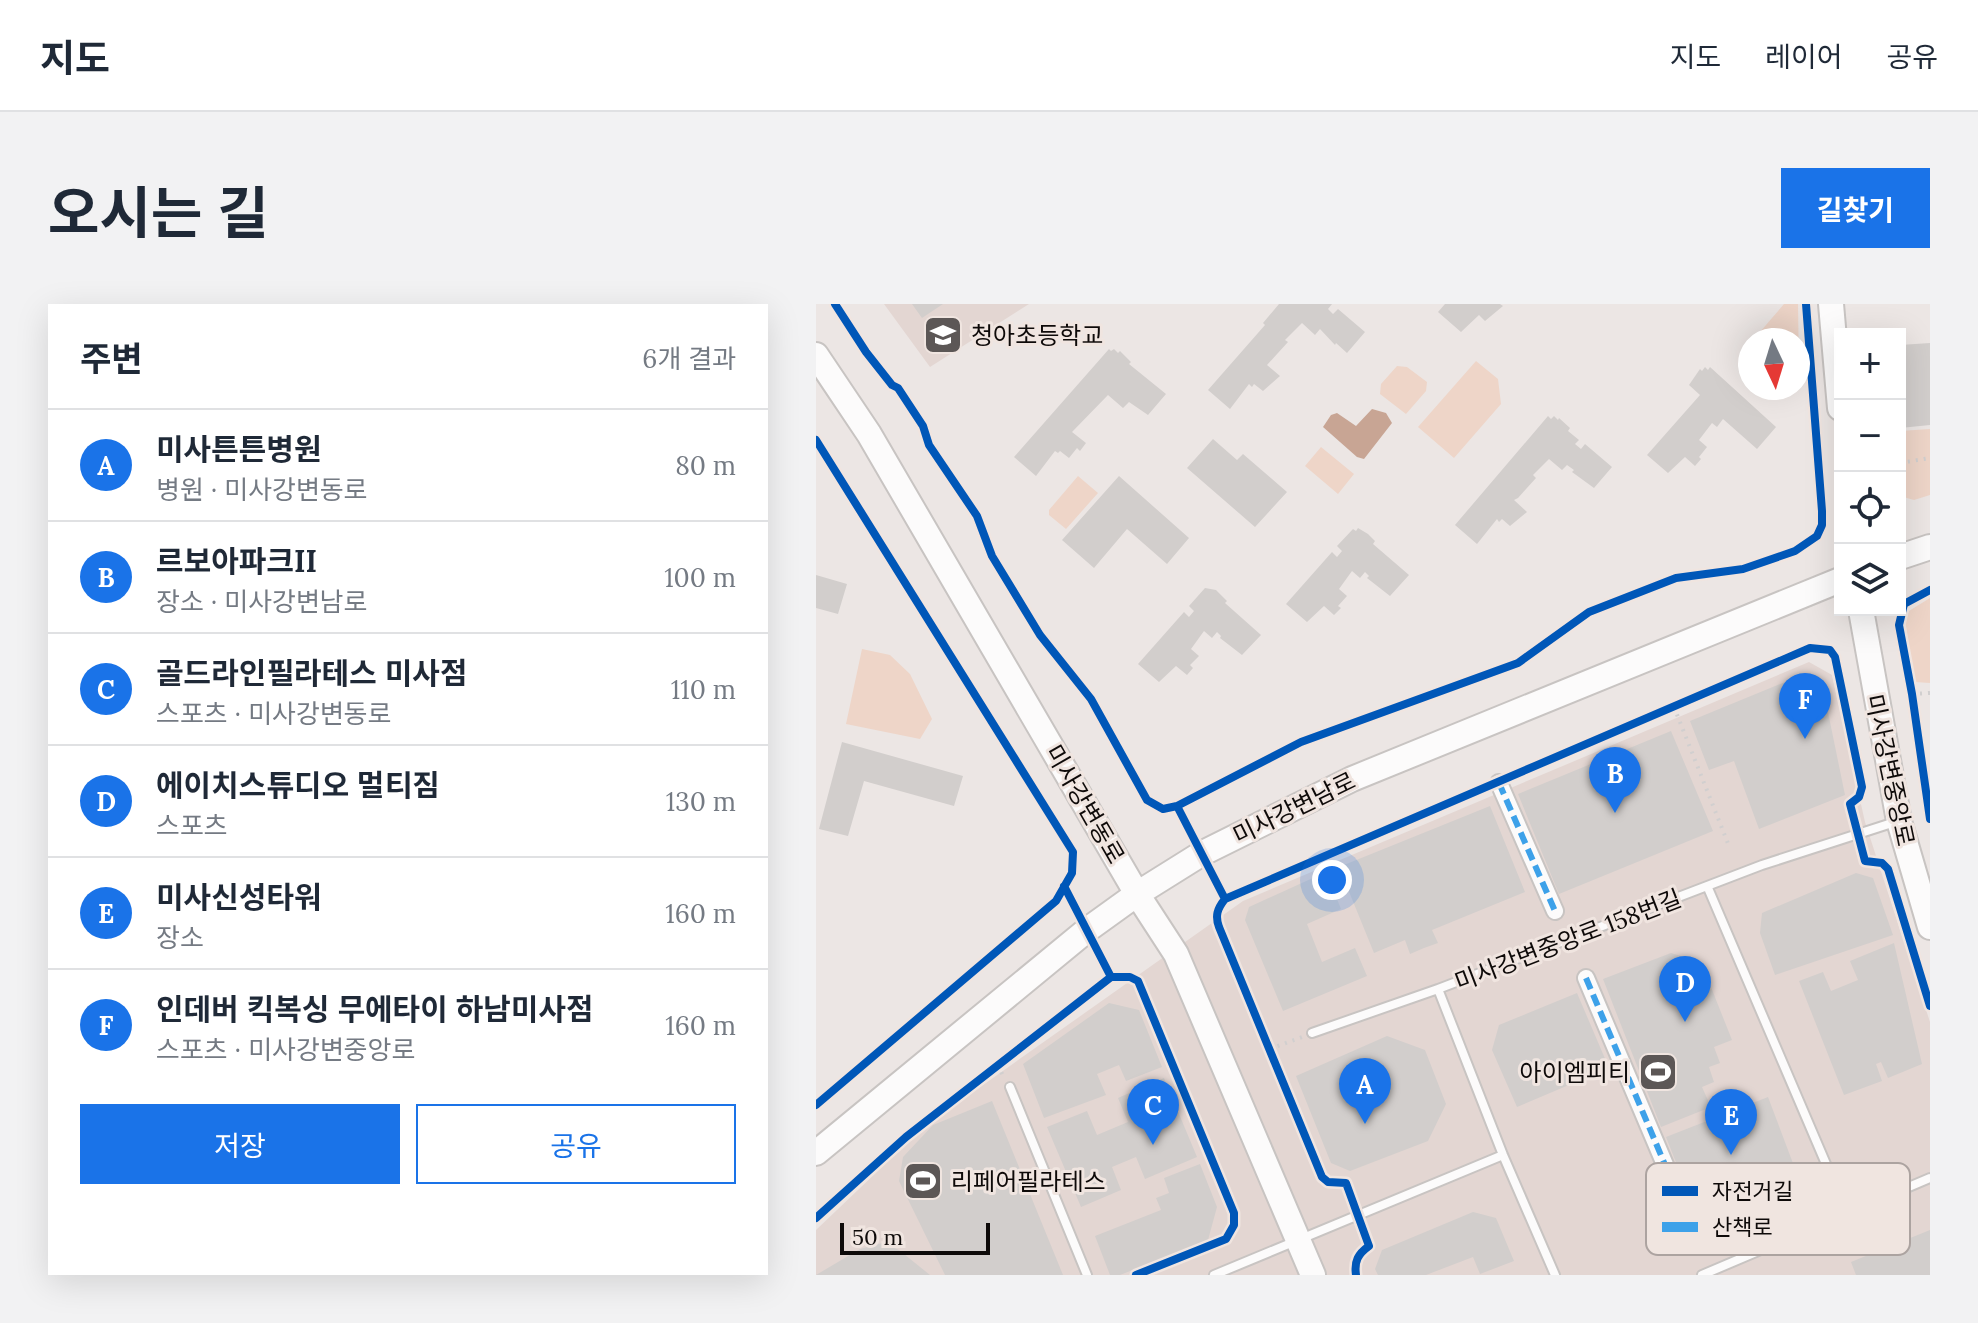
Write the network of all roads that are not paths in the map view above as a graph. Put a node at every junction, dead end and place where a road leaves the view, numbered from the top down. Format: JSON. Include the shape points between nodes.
{"nodes":[{"id":1,"x":1837,"y":304,"type":"edge"},
{"id":2,"x":816,"y":355,"type":"edge"},
{"id":3,"x":1840,"y":400,"type":"edge"},
{"id":4,"x":1930,"y":547,"type":"edge"},
{"id":5,"x":1906,"y":555,"type":"edge"},
{"id":6,"x":1834,"y":582,"type":"edge"},
{"id":7,"x":1862,"y":616,"type":"edge"},
{"id":8,"x":1499,"y":783,"type":"dead end"},
{"id":9,"x":1899,"y":821,"type":"junction"},
{"id":10,"x":1708,"y":888,"type":"junction"},
{"id":11,"x":1137,"y":894,"type":"junction"},
{"id":12,"x":1555,"y":911,"type":"dead end"},
{"id":13,"x":1930,"y":927,"type":"edge"},
{"id":14,"x":1586,"y":978,"type":"dead end"},
{"id":15,"x":1438,"y":989,"type":"junction"},
{"id":16,"x":1312,"y":1033,"type":"road end"},
{"id":17,"x":1010,"y":1087,"type":"dead end"},
{"id":18,"x":816,"y":1153,"type":"edge"},
{"id":19,"x":1503,"y":1155,"type":"junction"},
{"id":20,"x":1664,"y":1163,"type":"edge"},
{"id":21,"x":1826,"y":1163,"type":"edge"},
{"id":22,"x":1930,"y":1178,"type":"edge"},
{"id":23,"x":1910,"y":1186,"type":"edge"},
{"id":24,"x":1299,"y":1240,"type":"junction"},
{"id":25,"x":1749,"y":1255,"type":"edge"},
{"id":26,"x":1087,"y":1275,"type":"edge"},
{"id":27,"x":1214,"y":1275,"type":"edge"},
{"id":28,"x":1313,"y":1275,"type":"edge"},
{"id":29,"x":1555,"y":1275,"type":"edge"},
{"id":30,"x":1702,"y":1275,"type":"edge"}],
"edges":[{"from":1,"to":3,"type":"main road"},
{"from":2,"to":11,"type":"main road","name":"미사강변동로","via":[[884,459]]},
{"from":4,"to":5,"type":"main road"},
{"from":6,"to":11,"type":"main road","name":"미사강변남로","via":[[1352,779],[1201,854]]},
{"from":7,"to":9,"type":"main road","name":"미사강변중앙로"},
{"from":8,"to":12,"type":"street"},
{"from":9,"to":10,"type":"lane","name":"미사강변중앙로 158번길"},
{"from":9,"to":13,"type":"main road","name":"미사강변중앙로"},
{"from":10,"to":15,"type":"lane","name":"미사강변중앙로 158번길"},
{"from":10,"to":21,"type":"lane"},
{"from":11,"to":18,"type":"main road","name":"미사강변남로"},
{"from":11,"to":24,"type":"main road","name":"미사강변동로","via":[[1176,954]]},
{"from":14,"to":20,"type":"street"},
{"from":15,"to":16,"type":"lane"},
{"from":15,"to":19,"type":"lane","name":"미사강변중앙로 158번길"},
{"from":17,"to":26,"type":"lane"},
{"from":19,"to":24,"type":"lane"},
{"from":19,"to":29,"type":"lane","name":"미사강변중앙로 158번길"},
{"from":22,"to":23,"type":"lane"},
{"from":24,"to":27,"type":"lane"},
{"from":24,"to":28,"type":"main road","name":"미사강변동로"},
{"from":25,"to":30,"type":"lane"}]}
